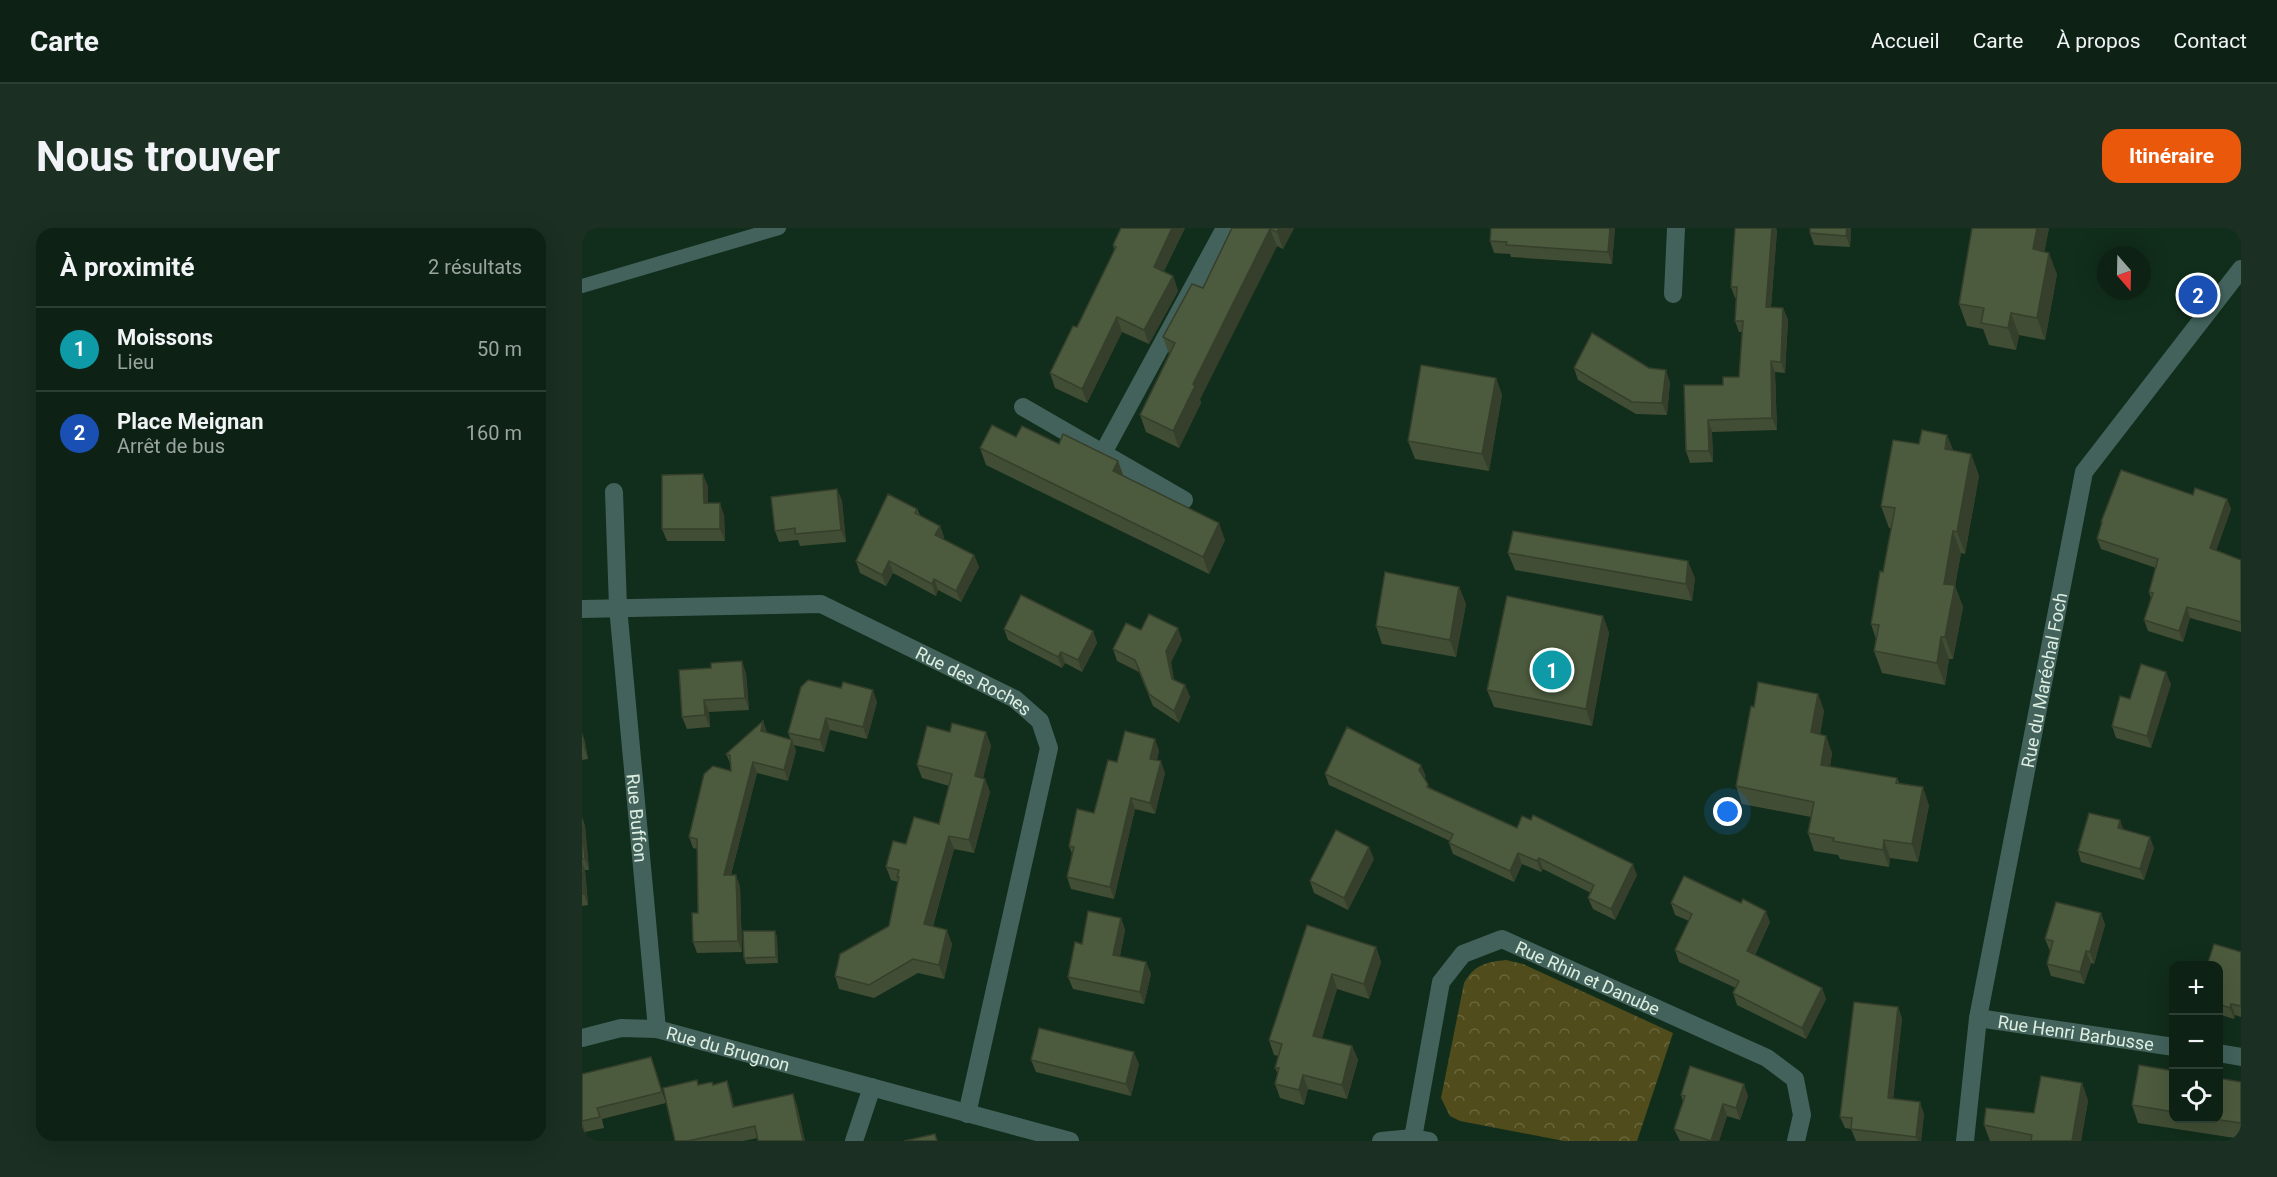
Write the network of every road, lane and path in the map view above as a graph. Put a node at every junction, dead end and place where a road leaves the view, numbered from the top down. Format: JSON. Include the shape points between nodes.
{"nodes":[{"id":1,"x":779,"y":228,"type":"edge"},
{"id":2,"x":1225,"y":228,"type":"edge"},
{"id":3,"x":1676,"y":228,"type":"edge"},
{"id":4,"x":2241,"y":269,"type":"edge"},
{"id":5,"x":582,"y":286,"type":"edge"},
{"id":6,"x":1673,"y":294,"type":"dead end"},
{"id":7,"x":1023,"y":407,"type":"dead end"},
{"id":8,"x":1103,"y":453,"type":"junction"},
{"id":9,"x":614,"y":492,"type":"dead end"},
{"id":10,"x":1184,"y":500,"type":"dead end"},
{"id":11,"x":618,"y":607,"type":"junction"},
{"id":12,"x":582,"y":609,"type":"edge"},
{"id":13,"x":1978,"y":1018,"type":"junction"},
{"id":14,"x":657,"y":1029,"type":"junction"},
{"id":15,"x":582,"y":1038,"type":"edge"},
{"id":16,"x":2169,"y":1046,"type":"edge"},
{"id":17,"x":2223,"y":1054,"type":"edge"},
{"id":18,"x":2241,"y":1057,"type":"edge"},
{"id":19,"x":872,"y":1088,"type":"junction"},
{"id":20,"x":967,"y":1114,"type":"junction"},
{"id":21,"x":1421,"y":1140,"type":"edge"},
{"id":22,"x":854,"y":1141,"type":"edge"},
{"id":23,"x":1070,"y":1141,"type":"edge"},
{"id":24,"x":1381,"y":1141,"type":"edge"},
{"id":25,"x":1796,"y":1141,"type":"edge"},
{"id":26,"x":1965,"y":1141,"type":"edge"}],
"edges":[{"from":1,"to":5,"type":"lane"},
{"from":2,"to":8,"type":"street"},
{"from":3,"to":6,"type":"street"},
{"from":4,"to":13,"type":"street","name":"Rue du Maréchal Foch","via":[[2084,472]]},
{"from":7,"to":8,"type":"street"},
{"from":8,"to":10,"type":"street"},
{"from":9,"to":11,"type":"street"},
{"from":11,"to":12,"type":"street","name":"Rue des Roches"},
{"from":11,"to":14,"type":"street","name":"Rue Buffon"},
{"from":11,"to":20,"type":"street","name":"Rue des Roches","via":[[821,604],[1016,699],[1040,721],[1049,748]]},
{"from":13,"to":16,"type":"street","name":"Rue Henri Barbusse"},
{"from":13,"to":26,"type":"street","name":"Rue du Maréchal Foch"},
{"from":14,"to":15,"type":"street","name":"Rue du Brugnon","via":[[621,1028]]},
{"from":14,"to":19,"type":"street","name":"Rue du Brugnon"},
{"from":17,"to":18,"type":"street"},
{"from":19,"to":20,"type":"street","name":"Rue du Brugnon"},
{"from":19,"to":22,"type":"street"},
{"from":20,"to":23,"type":"street","name":"Rue du Brugnon"},
{"from":21,"to":24,"type":"street"},
{"from":21,"to":25,"type":"street","name":"Rue Rhin et Danube","via":[[1441,982],[1463,954],[1502,939],[1767,1058],[1796,1079],[1802,1115]]}]}
